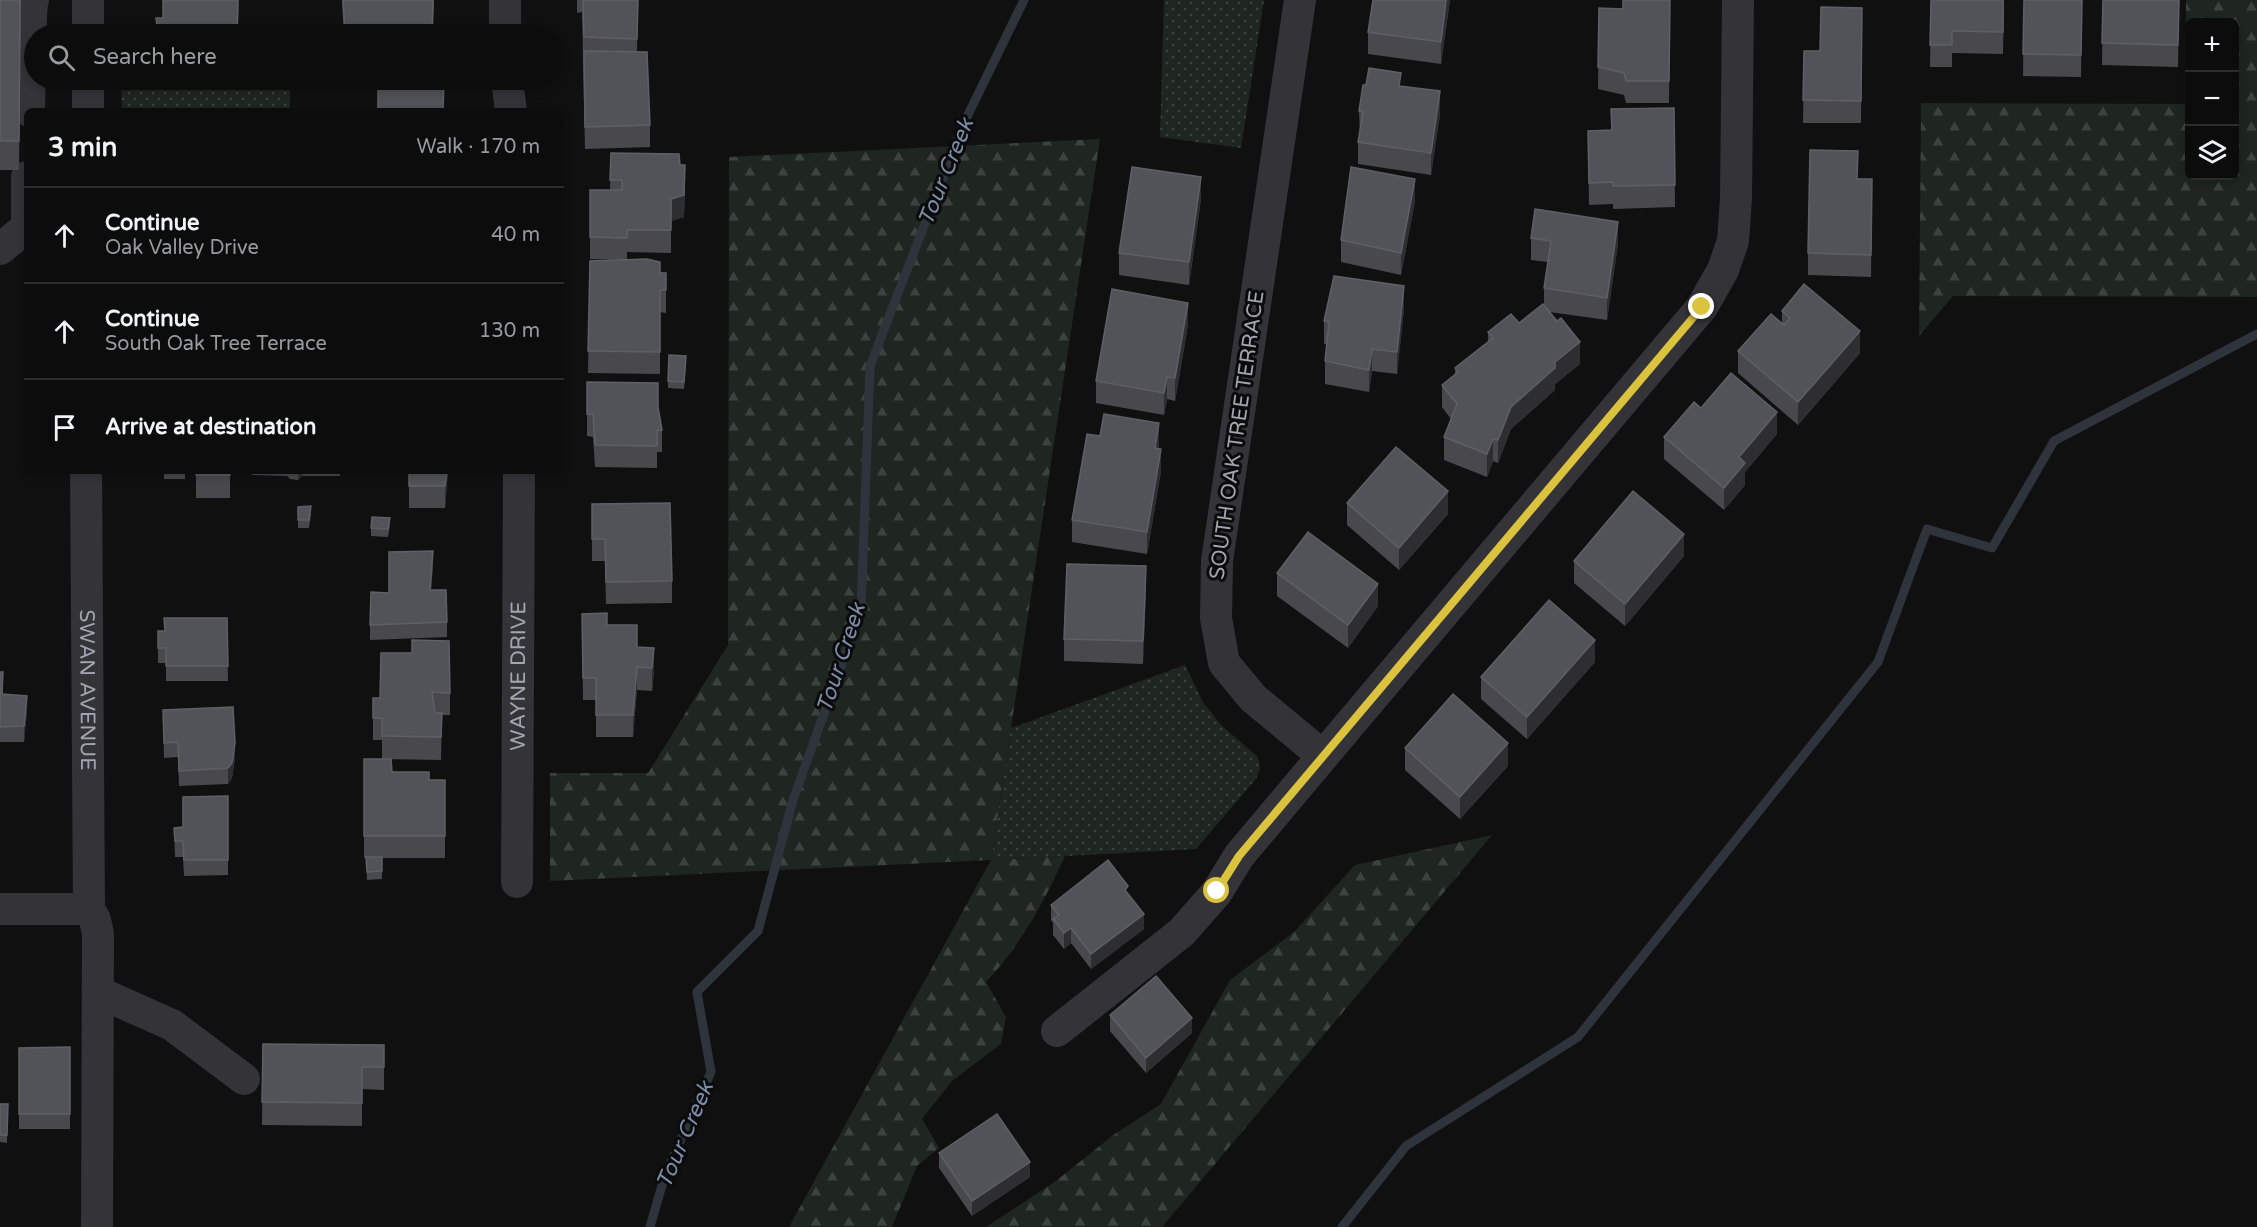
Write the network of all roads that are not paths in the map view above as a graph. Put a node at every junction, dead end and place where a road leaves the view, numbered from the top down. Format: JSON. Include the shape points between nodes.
{"nodes":[{"id":1,"x":33,"y":0,"type":"edge"},
{"id":2,"x":88,"y":0,"type":"edge"},
{"id":3,"x":505,"y":0,"type":"edge"},
{"id":4,"x":1300,"y":0,"type":"edge"},
{"id":5,"x":1738,"y":0,"type":"edge"},
{"id":6,"x":31,"y":24,"type":"edge"},
{"id":7,"x":88,"y":24,"type":"edge"},
{"id":8,"x":505,"y":24,"type":"edge"},
{"id":9,"x":30,"y":90,"type":"edge"},
{"id":10,"x":88,"y":90,"type":"edge"},
{"id":11,"x":508,"y":90,"type":"edge"},
{"id":12,"x":29,"y":108,"type":"edge"},
{"id":13,"x":88,"y":108,"type":"edge"},
{"id":14,"x":511,"y":108,"type":"edge"},
{"id":15,"x":24,"y":193,"type":"edge"},
{"id":16,"x":18,"y":224,"type":"edge"},
{"id":17,"x":0,"y":249,"type":"edge"},
{"id":18,"x":86,"y":474,"type":"edge"},
{"id":19,"x":519,"y":474,"type":"edge"},
{"id":20,"x":1323,"y":756,"type":"junction"},
{"id":21,"x":517,"y":882,"type":"dead end"},
{"id":22,"x":0,"y":909,"type":"edge"},
{"id":23,"x":90,"y":909,"type":"junction"},
{"id":24,"x":98,"y":992,"type":"junction"},
{"id":25,"x":1057,"y":1031,"type":"dead end"},
{"id":26,"x":244,"y":1079,"type":"dead end"},
{"id":27,"x":97,"y":1227,"type":"edge"}],
"edges":[{"from":1,"to":6,"type":"street"},
{"from":2,"to":7,"type":"street"},
{"from":3,"to":8,"type":"street"},
{"from":4,"to":20,"type":"street","name":"SOUTH OAK TREE TERRACE","via":[[1217,561],[1216,618],[1224,663],[1252,698]]},
{"from":5,"to":20,"type":"street","via":[[1736,198],[1732,241],[1723,270],[1702,307]]},
{"from":9,"to":12,"type":"street"},
{"from":10,"to":13,"type":"street"},
{"from":11,"to":14,"type":"street"},
{"from":15,"to":16,"type":"street"},
{"from":16,"to":17,"type":"street"},
{"from":18,"to":23,"type":"street","name":"SWAN AVENUE"},
{"from":19,"to":21,"type":"street","name":"WAYNE DRIVE"},
{"from":20,"to":25,"type":"street","via":[[1239,856],[1217,891],[1182,932]]},
{"from":22,"to":23,"type":"street"},
{"from":23,"to":24,"type":"street","name":"SWAN AVENUE","via":[[98,934]]},
{"from":24,"to":26,"type":"street","via":[[172,1024]]},
{"from":24,"to":27,"type":"street","name":"SWAN AVENUE"}]}
